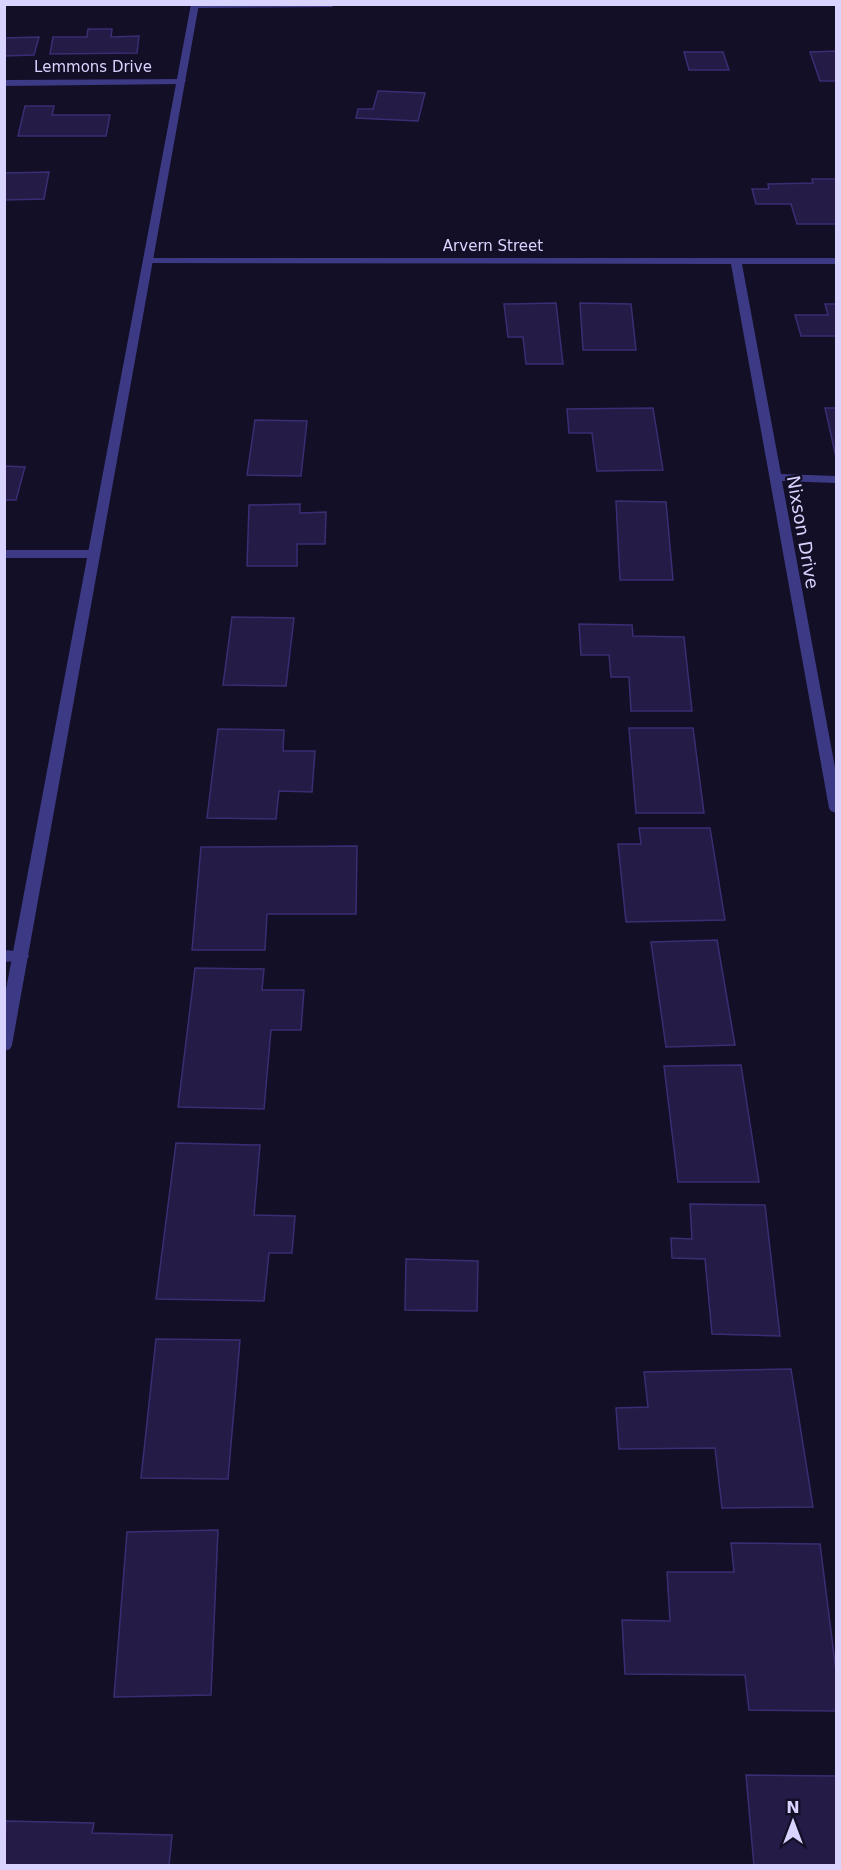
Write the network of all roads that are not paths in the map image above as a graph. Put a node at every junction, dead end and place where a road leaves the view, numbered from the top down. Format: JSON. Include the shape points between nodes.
{"nodes":[{"id":1,"x":332,"y":4,"type":"edge"},
{"id":2,"x":195,"y":5,"type":"edge"},
{"id":3,"x":181,"y":81,"type":"junction"},
{"id":4,"x":4,"y":82,"type":"edge"},
{"id":5,"x":149,"y":261,"type":"junction"},
{"id":6,"x":736,"y":261,"type":"junction"},
{"id":7,"x":837,"y":261,"type":"edge"},
{"id":8,"x":775,"y":477,"type":"junction"},
{"id":9,"x":837,"y":479,"type":"edge"},
{"id":10,"x":4,"y":554,"type":"edge"},
{"id":11,"x":94,"y":554,"type":"junction"},
{"id":12,"x":837,"y":808,"type":"edge"},
{"id":13,"x":4,"y":956,"type":"edge"},
{"id":14,"x":21,"y":956,"type":"junction"},
{"id":15,"x":4,"y":1045,"type":"edge"}],
"edges":[{"from":1,"to":2,"type":"street"},
{"from":2,"to":3,"type":"street"},
{"from":3,"to":4,"type":"street","name":"Lemmons Drive"},
{"from":3,"to":5,"type":"street"},
{"from":5,"to":6,"type":"street","name":"Arvern Street"},
{"from":5,"to":11,"type":"street"},
{"from":6,"to":7,"type":"street","name":"Arvern Street"},
{"from":6,"to":8,"type":"street","name":"Nixson Drive"},
{"from":8,"to":9,"type":"street"},
{"from":8,"to":12,"type":"street","name":"Nixson Drive"},
{"from":10,"to":11,"type":"street"},
{"from":11,"to":14,"type":"street"},
{"from":13,"to":14,"type":"street"},
{"from":14,"to":15,"type":"street"}]}
